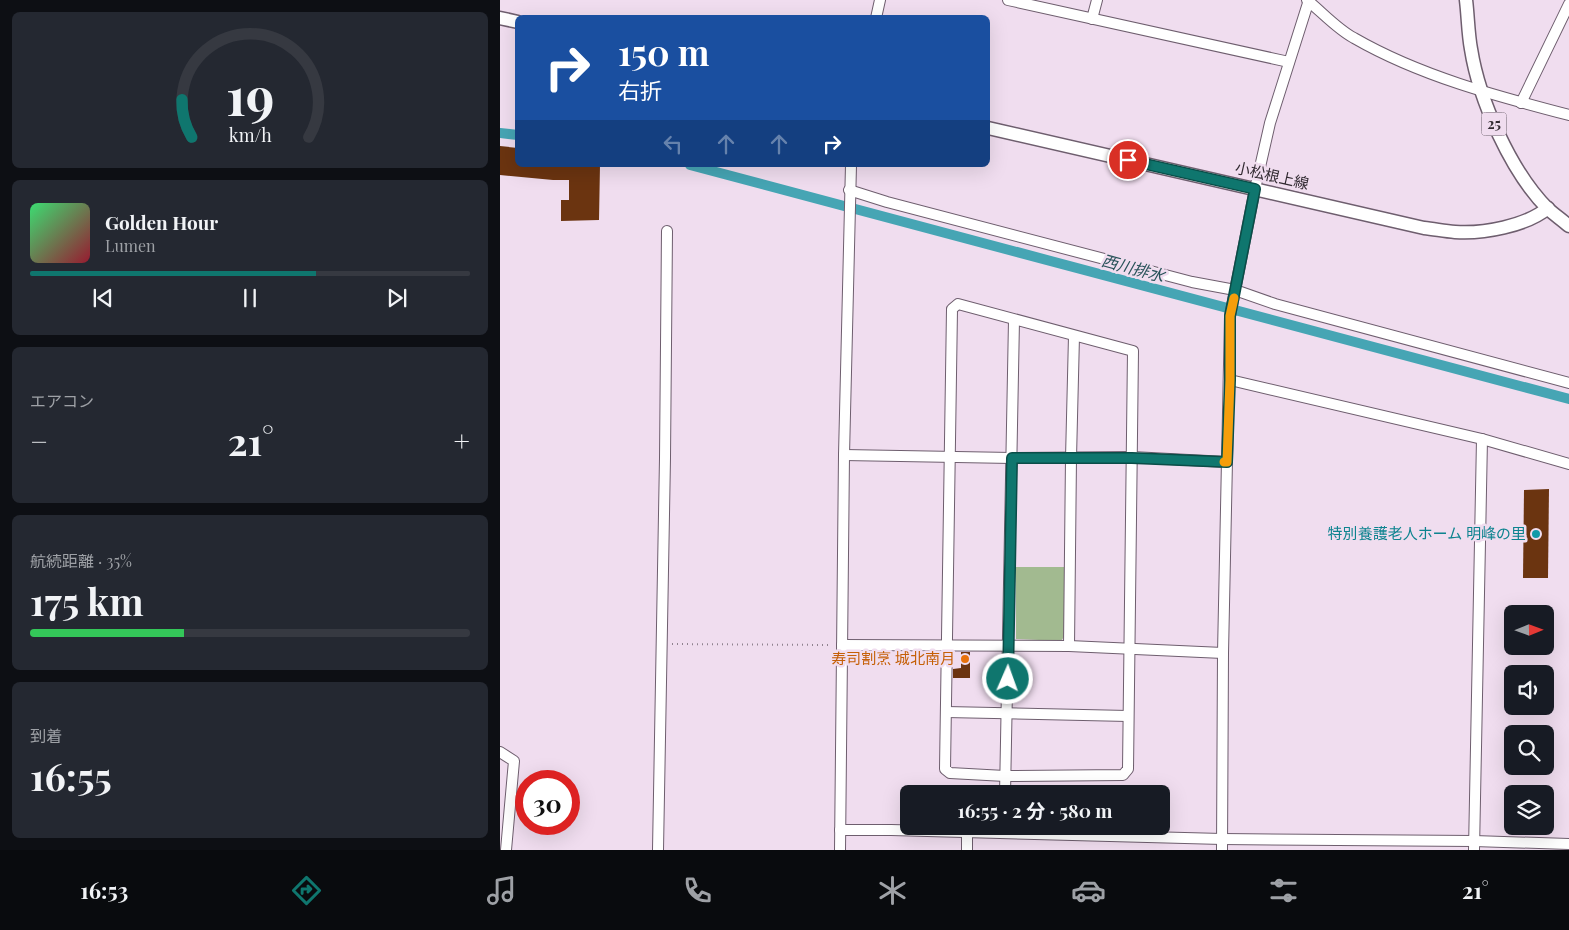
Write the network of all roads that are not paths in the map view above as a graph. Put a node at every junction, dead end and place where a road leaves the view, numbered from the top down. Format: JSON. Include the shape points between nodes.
{"nodes":[{"id":1,"x":880,"y":0,"type":"edge"},
{"id":2,"x":1008,"y":0,"type":"edge"},
{"id":3,"x":1097,"y":0,"type":"edge"},
{"id":4,"x":1308,"y":0,"type":"edge"},
{"id":5,"x":1466,"y":0,"type":"edge"},
{"id":6,"x":1569,"y":4,"type":"edge"},
{"id":7,"x":877,"y":15,"type":"edge"},
{"id":8,"x":500,"y":18,"type":"edge"},
{"id":9,"x":1092,"y":19,"type":"junction"},
{"id":10,"x":515,"y":21,"type":"edge"},
{"id":11,"x":1289,"y":62,"type":"junction"},
{"id":12,"x":1481,"y":90,"type":"junction"},
{"id":13,"x":1521,"y":103,"type":"junction"},
{"id":14,"x":1569,"y":115,"type":"edge"},
{"id":15,"x":990,"y":128,"type":"edge"},
{"id":16,"x":851,"y":167,"type":"edge"},
{"id":17,"x":1255,"y":189,"type":"junction"},
{"id":18,"x":849,"y":194,"type":"junction"},
{"id":19,"x":1548,"y":208,"type":"junction"},
{"id":20,"x":1569,"y":226,"type":"edge"},
{"id":21,"x":666,"y":231,"type":"dead end"},
{"id":22,"x":1234,"y":294,"type":"junction"},
{"id":23,"x":1014,"y":320,"type":"junction"},
{"id":24,"x":1074,"y":336,"type":"junction"},
{"id":25,"x":1230,"y":380,"type":"junction"},
{"id":26,"x":1569,"y":383,"type":"edge"},
{"id":27,"x":1482,"y":439,"type":"junction"},
{"id":28,"x":844,"y":455,"type":"junction"},
{"id":29,"x":949,"y":456,"type":"junction"},
{"id":30,"x":1012,"y":458,"type":"junction"},
{"id":31,"x":1071,"y":458,"type":"junction"},
{"id":32,"x":1132,"y":458,"type":"junction"},
{"id":33,"x":1227,"y":462,"type":"junction"},
{"id":34,"x":1569,"y":464,"type":"edge"},
{"id":35,"x":948,"y":644,"type":"junction"},
{"id":36,"x":842,"y":645,"type":"junction"},
{"id":37,"x":1009,"y":646,"type":"junction"},
{"id":38,"x":1069,"y":646,"type":"junction"},
{"id":39,"x":1130,"y":648,"type":"junction"},
{"id":40,"x":1223,"y":653,"type":"junction"},
{"id":41,"x":946,"y":712,"type":"junction"},
{"id":42,"x":1006,"y":712,"type":"junction"},
{"id":43,"x":1128,"y":716,"type":"junction"},
{"id":44,"x":500,"y":752,"type":"edge"},
{"id":45,"x":1005,"y":776,"type":"junction"},
{"id":46,"x":1005,"y":785,"type":"edge"},
{"id":47,"x":840,"y":830,"type":"junction"},
{"id":48,"x":900,"y":831,"type":"edge"},
{"id":49,"x":967,"y":835,"type":"edge"},
{"id":50,"x":1126,"y":835,"type":"edge"},
{"id":51,"x":1222,"y":839,"type":"junction"},
{"id":52,"x":1569,"y":844,"type":"edge"},
{"id":53,"x":1474,"y":845,"type":"edge"},
{"id":54,"x":506,"y":850,"type":"edge"},
{"id":55,"x":658,"y":850,"type":"edge"},
{"id":56,"x":840,"y":850,"type":"edge"},
{"id":57,"x":967,"y":850,"type":"edge"},
{"id":58,"x":1222,"y":850,"type":"edge"}],
"edges":[{"from":1,"to":7,"type":"street"},
{"from":2,"to":9,"type":"street"},
{"from":3,"to":9,"type":"street"},
{"from":4,"to":11,"type":"street"},
{"from":4,"to":12,"type":"street","via":[[1353,38],[1420,70]]},
{"from":5,"to":12,"type":"main road","number":"25","via":[[1471,50]]},
{"from":6,"to":13,"type":"street"},
{"from":8,"to":10,"type":"main road"},
{"from":9,"to":11,"type":"street"},
{"from":11,"to":17,"type":"street","via":[[1270,123]]},
{"from":12,"to":13,"type":"street"},
{"from":12,"to":19,"type":"main road","number":"25","via":[[1499,137],[1523,177]]},
{"from":13,"to":14,"type":"street"},
{"from":15,"to":17,"type":"main road","name":"小松根上線"},
{"from":16,"to":18,"type":"street"},
{"from":17,"to":19,"type":"main road","name":"小松根上線","via":[[1454,232],[1481,231],[1518,223],[1538,216]]},
{"from":17,"to":22,"type":"street"},
{"from":18,"to":22,"type":"street"},
{"from":18,"to":28,"type":"street"},
{"from":19,"to":20,"type":"main road","number":"25"},
{"from":21,"to":55,"type":"street"},
{"from":22,"to":25,"type":"street","via":[[1230,316]]},
{"from":22,"to":26,"type":"street"},
{"from":23,"to":24,"type":"street"},
{"from":23,"to":29,"type":"street","via":[[958,304],[952,310]]},
{"from":23,"to":30,"type":"street"},
{"from":24,"to":31,"type":"street"},
{"from":24,"to":32,"type":"street","via":[[1133,351]]},
{"from":25,"to":27,"type":"street"},
{"from":25,"to":33,"type":"street"},
{"from":27,"to":34,"type":"street"},
{"from":27,"to":53,"type":"street"},
{"from":28,"to":29,"type":"street"},
{"from":28,"to":36,"type":"street"},
{"from":29,"to":30,"type":"street"},
{"from":29,"to":35,"type":"street"},
{"from":30,"to":31,"type":"street"},
{"from":30,"to":37,"type":"street"},
{"from":31,"to":32,"type":"street"},
{"from":31,"to":38,"type":"street"},
{"from":32,"to":33,"type":"street"},
{"from":32,"to":39,"type":"street"},
{"from":33,"to":40,"type":"street"},
{"from":35,"to":36,"type":"street"},
{"from":35,"to":37,"type":"street"},
{"from":35,"to":41,"type":"street"},
{"from":36,"to":47,"type":"street"},
{"from":37,"to":38,"type":"street"},
{"from":37,"to":42,"type":"street"},
{"from":38,"to":39,"type":"street"},
{"from":39,"to":40,"type":"street"},
{"from":39,"to":43,"type":"street"},
{"from":40,"to":51,"type":"street"},
{"from":41,"to":42,"type":"street"},
{"from":41,"to":45,"type":"street","via":[[945,769],[950,773]]},
{"from":42,"to":43,"type":"street"},
{"from":42,"to":45,"type":"street"},
{"from":43,"to":45,"type":"street","via":[[1128,769],[1123,775]]},
{"from":44,"to":54,"type":"street","via":[[514,760]]},
{"from":45,"to":46,"type":"street"},
{"from":47,"to":48,"type":"street"},
{"from":47,"to":56,"type":"street"},
{"from":49,"to":57,"type":"street"},
{"from":50,"to":51,"type":"street"},
{"from":51,"to":53,"type":"street"},
{"from":51,"to":58,"type":"street"},
{"from":52,"to":53,"type":"street"}]}
